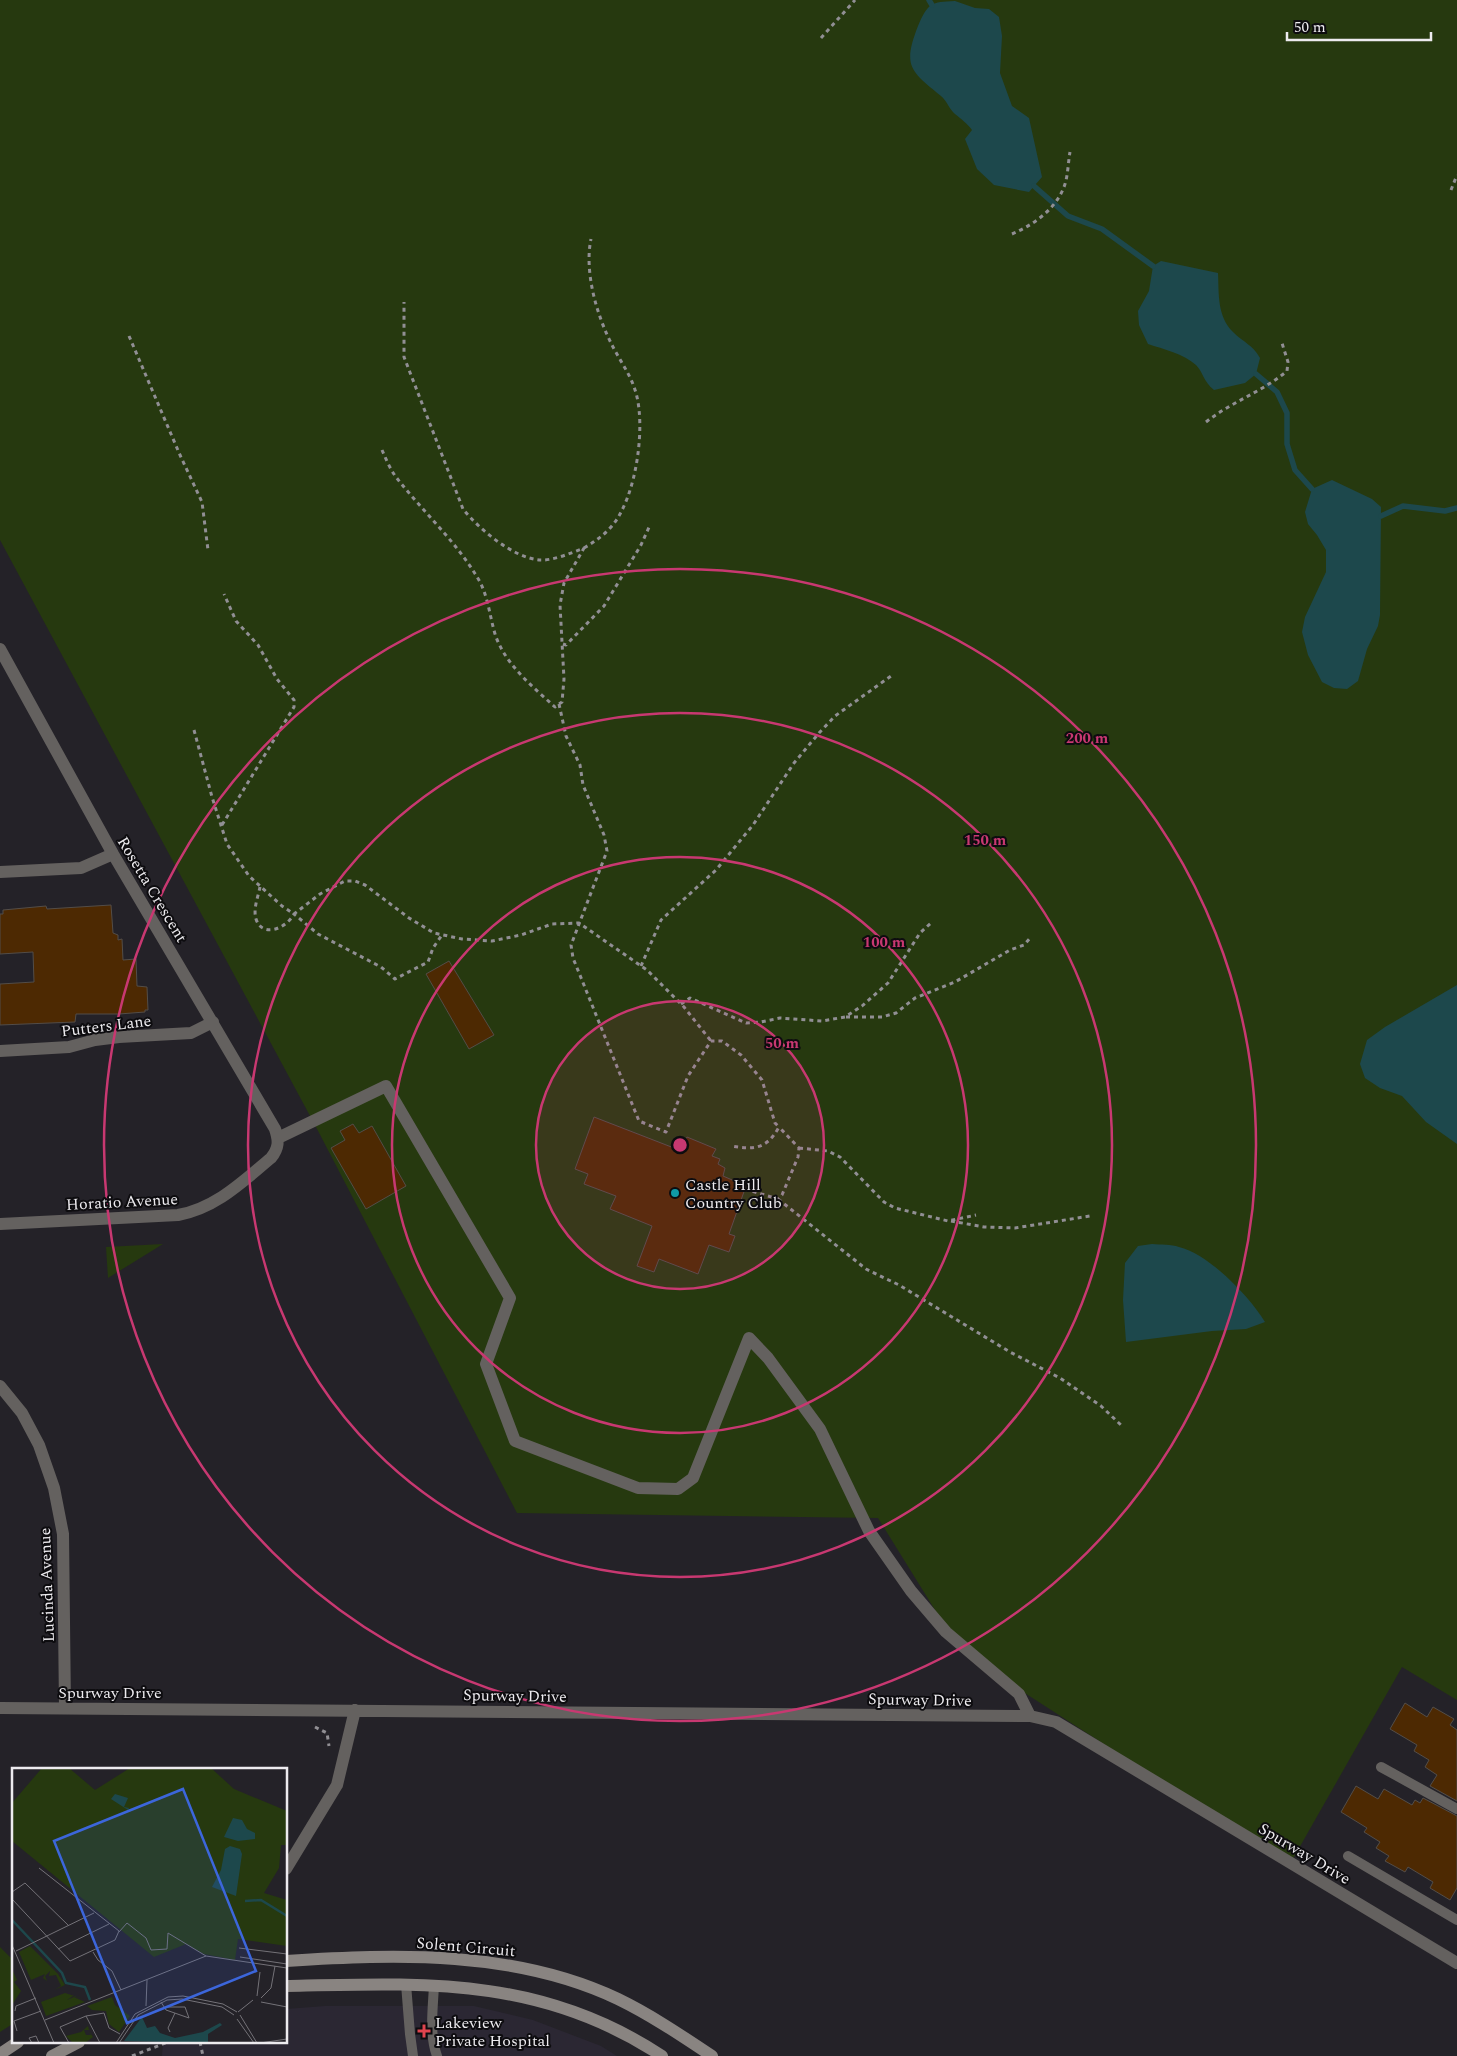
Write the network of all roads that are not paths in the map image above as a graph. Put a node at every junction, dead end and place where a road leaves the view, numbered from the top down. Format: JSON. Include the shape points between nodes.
{"nodes":[{"id":1,"x":0,"y":650,"type":"edge"},
{"id":2,"x":113,"y":854,"type":"junction"},
{"id":3,"x":0,"y":872,"type":"edge"},
{"id":4,"x":213,"y":1022,"type":"junction"},
{"id":5,"x":0,"y":1051,"type":"edge"},
{"id":6,"x":278,"y":1141,"type":"junction"},
{"id":7,"x":0,"y":1224,"type":"edge"},
{"id":8,"x":0,"y":1386,"type":"edge"},
{"id":9,"x":0,"y":1708,"type":"edge"},
{"id":10,"x":65,"y":1708,"type":"junction"},
{"id":11,"x":355,"y":1710,"type":"junction"},
{"id":12,"x":1030,"y":1716,"type":"junction"},
{"id":13,"x":1381,"y":1767,"type":"dead end"},
{"id":14,"x":1457,"y":1808,"type":"edge"},
{"id":15,"x":1348,"y":1856,"type":"dead end"},
{"id":16,"x":288,"y":1866,"type":"edge"},
{"id":17,"x":1457,"y":1920,"type":"edge"},
{"id":18,"x":288,"y":1961,"type":"edge"},
{"id":19,"x":1457,"y":1963,"type":"edge"},
{"id":20,"x":406,"y":1984,"type":"junction"},
{"id":21,"x":434,"y":1985,"type":"junction"},
{"id":22,"x":288,"y":1986,"type":"edge"},
{"id":23,"x":15,"y":2044,"type":"edge"},
{"id":24,"x":75,"y":2044,"type":"edge"},
{"id":25,"x":0,"y":2054,"type":"edge"},
{"id":26,"x":52,"y":2056,"type":"edge"},
{"id":27,"x":413,"y":2056,"type":"edge"},
{"id":28,"x":437,"y":2056,"type":"edge"},
{"id":29,"x":662,"y":2056,"type":"edge"},
{"id":30,"x":712,"y":2056,"type":"edge"}],
"edges":[{"from":1,"to":2,"type":"street","name":"Rosetta Crescent"},
{"from":2,"to":3,"type":"street","via":[[81,868]]},
{"from":2,"to":4,"type":"street","name":"Rosetta Crescent"},
{"from":4,"to":5,"type":"street","name":"Putters Lane","via":[[191,1033],[119,1037],[69,1047]]},
{"from":4,"to":6,"type":"street","name":"Rosetta Crescent","via":[[275,1129]]},
{"from":6,"to":7,"type":"street","name":"Horatio Avenue","via":[[277,1151],[271,1158],[221,1198],[194,1212]]},
{"from":6,"to":12,"type":"street","via":[[386,1086],[510,1298],[486,1364],[515,1441],[638,1488],[678,1489],[693,1478],[749,1338],[768,1358],[820,1429],[869,1531],[911,1591],[946,1632],[1019,1694]]},
{"from":8,"to":10,"type":"street","name":"Lucinda Avenue","via":[[22,1413],[39,1445],[54,1488],[63,1534]]},
{"from":9,"to":10,"type":"street","name":"Spurway Drive"},
{"from":10,"to":11,"type":"street","name":"Spurway Drive"},
{"from":11,"to":12,"type":"street","name":"Spurway Drive"},
{"from":11,"to":16,"type":"street","via":[[337,1786]]},
{"from":12,"to":19,"type":"street","name":"Spurway Drive","via":[[1056,1722]]},
{"from":13,"to":14,"type":"lane"},
{"from":15,"to":17,"type":"lane"},
{"from":18,"to":30,"type":"street","name":"Solent Circuit","via":[[453,1958],[532,1970],[618,1999]]},
{"from":20,"to":21,"type":"street"},
{"from":20,"to":22,"type":"street"},
{"from":20,"to":27,"type":"lane"},
{"from":21,"to":28,"type":"lane","via":[[432,2033]]},
{"from":21,"to":29,"type":"street","via":[[513,1994],[548,2003],[626,2034]]},
{"from":23,"to":25,"type":"street"},
{"from":24,"to":26,"type":"street"}]}
